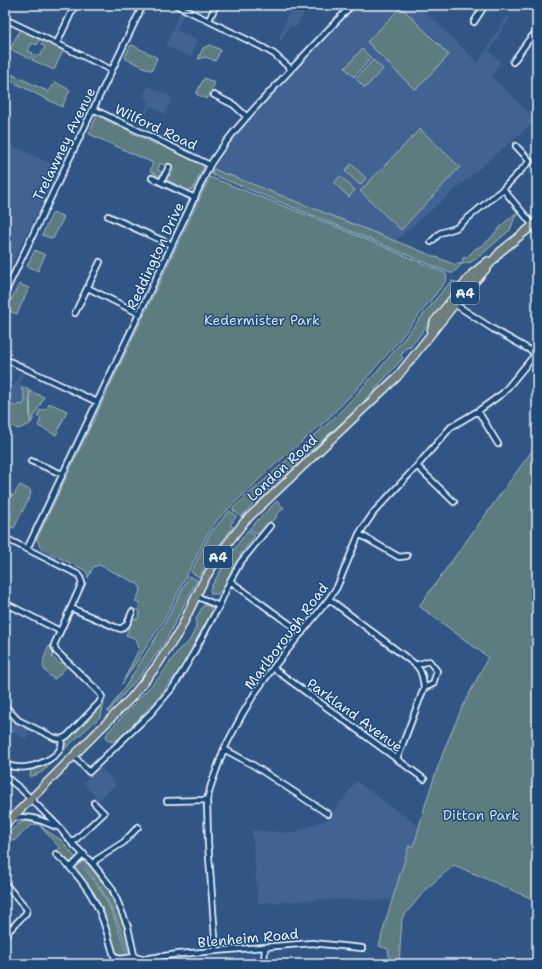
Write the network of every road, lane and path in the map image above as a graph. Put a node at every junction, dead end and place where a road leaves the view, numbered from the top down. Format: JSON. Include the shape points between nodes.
{"nodes":[{"id":1,"x":75,"y":5,"type":"edge"},
{"id":2,"x":143,"y":5,"type":"edge"},
{"id":3,"x":176,"y":5,"type":"edge"},
{"id":4,"x":216,"y":5,"type":"edge"},
{"id":5,"x":352,"y":5,"type":"edge"},
{"id":6,"x":485,"y":5,"type":"edge"},
{"id":7,"x":5,"y":18,"type":"edge"},
{"id":8,"x":209,"y":20,"type":"junction"},
{"id":9,"x":474,"y":22,"type":"dead end"},
{"id":10,"x":537,"y":31,"type":"edge"},
{"id":11,"x":57,"y":43,"type":"junction"},
{"id":12,"x":513,"y":62,"type":"dead end"},
{"id":13,"x":291,"y":69,"type":"junction"},
{"id":14,"x":112,"y":70,"type":"junction"},
{"id":15,"x":214,"y":95,"type":"dead end"},
{"id":16,"x":93,"y":109,"type":"junction"},
{"id":17,"x":247,"y":117,"type":"junction"},
{"id":18,"x":516,"y":146,"type":"dead end"},
{"id":19,"x":210,"y":165,"type":"junction"},
{"id":20,"x":169,"y":166,"type":"dead end"},
{"id":21,"x":152,"y":178,"type":"dead end"},
{"id":22,"x":161,"y":182,"type":"junction"},
{"id":23,"x":503,"y":189,"type":"junction"},
{"id":24,"x":195,"y":198,"type":"junction"},
{"id":25,"x":108,"y":216,"type":"dead end"},
{"id":26,"x":535,"y":223,"type":"edge"},
{"id":27,"x":431,"y":242,"type":"dead end"},
{"id":28,"x":172,"y":245,"type":"junction"},
{"id":29,"x":100,"y":262,"type":"dead end"},
{"id":30,"x":88,"y":288,"type":"junction"},
{"id":31,"x":5,"y":293,"type":"edge"},
{"id":32,"x":452,"y":303,"type":"junction"},
{"id":33,"x":76,"y":313,"type":"dead end"},
{"id":34,"x":140,"y":314,"type":"junction"},
{"id":35,"x":537,"y":353,"type":"edge"},
{"id":36,"x":5,"y":359,"type":"edge"},
{"id":37,"x":97,"y":402,"type":"junction"},
{"id":38,"x":478,"y":411,"type":"junction"},
{"id":39,"x":498,"y":444,"type":"dead end"},
{"id":40,"x":31,"y":460,"type":"dead end"},
{"id":41,"x":417,"y":466,"type":"junction"},
{"id":42,"x":62,"y":474,"type":"junction"},
{"id":43,"x":454,"y":502,"type":"dead end"},
{"id":44,"x":270,"y":526,"type":"dead end"},
{"id":45,"x":359,"y":534,"type":"junction"},
{"id":46,"x":5,"y":538,"type":"edge"},
{"id":47,"x":27,"y":549,"type":"junction"},
{"id":48,"x":407,"y":556,"type":"dead end"},
{"id":49,"x":230,"y":582,"type":"junction"},
{"id":50,"x":196,"y":596,"type":"junction"},
{"id":51,"x":329,"y":599,"type":"junction"},
{"id":52,"x":7,"y":604,"type":"edge"},
{"id":53,"x":218,"y":606,"type":"junction"},
{"id":54,"x":71,"y":608,"type":"junction"},
{"id":55,"x":132,"y":612,"type":"dead end"},
{"id":56,"x":5,"y":613,"type":"edge"},
{"id":57,"x":60,"y":631,"type":"junction"},
{"id":58,"x":302,"y":633,"type":"junction"},
{"id":59,"x":416,"y":664,"type":"junction"},
{"id":60,"x":274,"y":668,"type":"junction"},
{"id":61,"x":424,"y":688,"type":"junction"},
{"id":62,"x":5,"y":706,"type":"edge"},
{"id":63,"x":61,"y":739,"type":"junction"},
{"id":64,"x":224,"y":749,"type":"junction"},
{"id":65,"x":74,"y":756,"type":"junction"},
{"id":66,"x":397,"y":759,"type":"junction"},
{"id":67,"x":5,"y":764,"type":"edge"},
{"id":68,"x":5,"y":776,"type":"edge"},
{"id":69,"x":424,"y":779,"type":"dead end"},
{"id":70,"x":31,"y":798,"type":"junction"},
{"id":71,"x":207,"y":800,"type":"junction"},
{"id":72,"x":167,"y":801,"type":"dead end"},
{"id":73,"x":94,"y":802,"type":"dead end"},
{"id":74,"x":328,"y":814,"type":"dead end"},
{"id":75,"x":11,"y":818,"type":"junction"},
{"id":76,"x":5,"y":825,"type":"edge"},
{"id":77,"x":59,"y":827,"type":"junction"},
{"id":78,"x":138,"y":827,"type":"dead end"},
{"id":79,"x":72,"y":843,"type":"junction"},
{"id":80,"x":56,"y":854,"type":"dead end"},
{"id":81,"x":84,"y":854,"type":"junction"},
{"id":82,"x":93,"y":864,"type":"junction"},
{"id":83,"x":71,"y":867,"type":"junction"},
{"id":84,"x":5,"y":884,"type":"edge"},
{"id":85,"x":5,"y":935,"type":"edge"},
{"id":86,"x":265,"y":947,"type":"junction"},
{"id":87,"x":362,"y":948,"type":"dead end"},
{"id":88,"x":216,"y":951,"type":"junction"},
{"id":89,"x":160,"y":956,"type":"junction"},
{"id":90,"x":135,"y":957,"type":"junction"},
{"id":91,"x":136,"y":964,"type":"edge"},
{"id":92,"x":160,"y":964,"type":"edge"},
{"id":93,"x":264,"y":964,"type":"edge"}],
"edges":[{"from":1,"to":11,"type":"street"},
{"from":2,"to":14,"type":"street","name":"Trelawney Avenue"},
{"from":3,"to":8,"type":"street"},
{"from":4,"to":8,"type":"street"},
{"from":5,"to":13,"type":"street","name":"Reddington Drive"},
{"from":6,"to":9,"type":"street"},
{"from":7,"to":11,"type":"street"},
{"from":8,"to":13,"type":"street","via":[[274,54]]},
{"from":10,"to":12,"type":"street"},
{"from":11,"to":14,"type":"street"},
{"from":13,"to":17,"type":"street","name":"Reddington Drive"},
{"from":14,"to":16,"type":"street","name":"Trelawney Avenue"},
{"from":15,"to":17,"type":"street","via":[[234,105]]},
{"from":16,"to":19,"type":"street","name":"Wilford Road"},
{"from":16,"to":31,"type":"street","name":"Trelawney Avenue"},
{"from":17,"to":19,"type":"street","name":"Reddington Drive"},
{"from":18,"to":23,"type":"street","via":[[530,161]]},
{"from":19,"to":24,"type":"street","name":"Reddington Drive"},
{"from":20,"to":22,"type":"street"},
{"from":21,"to":22,"type":"street"},
{"from":22,"to":24,"type":"street"},
{"from":23,"to":26,"type":"street"},
{"from":23,"to":27,"type":"street","via":[[456,228],[440,233]]},
{"from":24,"to":28,"type":"street","name":"Reddington Drive"},
{"from":25,"to":28,"type":"street"},
{"from":26,"to":32,"type":"main road","name":"London Road","via":[[472,274]]},
{"from":28,"to":34,"type":"street","name":"Reddington Drive"},
{"from":29,"to":30,"type":"street"},
{"from":30,"to":33,"type":"street"},
{"from":30,"to":34,"type":"street"},
{"from":32,"to":35,"type":"street"},
{"from":32,"to":50,"type":"main road","name":"London Road","number":"A4","via":[[434,322],[430,335],[397,377],[245,520],[224,548]]},
{"from":34,"to":37,"type":"street","name":"Reddington Drive"},
{"from":35,"to":38,"type":"street","name":"Marlborough Road","via":[[503,394]]},
{"from":36,"to":37,"type":"street"},
{"from":37,"to":42,"type":"street","name":"Reddington Drive"},
{"from":38,"to":39,"type":"street"},
{"from":38,"to":41,"type":"street","name":"Marlborough Road","via":[[451,427]]},
{"from":40,"to":42,"type":"street"},
{"from":41,"to":43,"type":"street"},
{"from":41,"to":45,"type":"street","name":"Marlborough Road","via":[[374,512]]},
{"from":42,"to":47,"type":"street","name":"Reddington Drive"},
{"from":44,"to":49,"type":"street","via":[[240,563]]},
{"from":45,"to":48,"type":"street","via":[[399,556]]},
{"from":45,"to":51,"type":"street","name":"Marlborough Road","via":[[337,587]]},
{"from":46,"to":47,"type":"street"},
{"from":47,"to":54,"type":"street","via":[[79,575],[82,583]]},
{"from":49,"to":53,"type":"street"},
{"from":49,"to":58,"type":"street"},
{"from":50,"to":53,"type":"street"},
{"from":50,"to":65,"type":"main road","name":"London Road","number":"A4","via":[[179,632],[156,667]]},
{"from":51,"to":58,"type":"street","name":"Marlborough Road"},
{"from":51,"to":59,"type":"street"},
{"from":52,"to":56,"type":"street"},
{"from":52,"to":57,"type":"street"},
{"from":53,"to":65,"type":"street","via":[[174,686],[151,713],[89,772]]},
{"from":54,"to":55,"type":"street","via":[[121,629],[127,624]]},
{"from":54,"to":57,"type":"street"},
{"from":57,"to":63,"type":"street","via":[[54,645],[56,651],[102,697],[99,704]]},
{"from":58,"to":60,"type":"street","name":"Marlborough Road"},
{"from":59,"to":61,"type":"street","via":[[420,668]]},
{"from":59,"to":61,"type":"street","via":[[429,661],[437,671],[433,684]]},
{"from":60,"to":64,"type":"street","name":"Marlborough Road","via":[[255,693]]},
{"from":60,"to":66,"type":"street","name":"Parkland Avenue"},
{"from":61,"to":66,"type":"street"},
{"from":62,"to":63,"type":"street","via":[[18,720]]},
{"from":63,"to":67,"type":"street","via":[[57,754],[46,761],[27,767]]},
{"from":64,"to":71,"type":"street","name":"Marlborough Road"},
{"from":64,"to":74,"type":"street"},
{"from":65,"to":70,"type":"main road","name":"London Road","number":"A4"},
{"from":66,"to":69,"type":"street","name":"Parkland Avenue"},
{"from":68,"to":70,"type":"street"},
{"from":70,"to":75,"type":"main road","name":"London Road","number":"A4"},
{"from":70,"to":77,"type":"street"},
{"from":71,"to":72,"type":"street"},
{"from":71,"to":88,"type":"street","name":"Marlborough Road"},
{"from":73,"to":79,"type":"street","via":[[104,813]]},
{"from":75,"to":76,"type":"main road","name":"London Road","number":"A4"},
{"from":75,"to":77,"type":"street","via":[[30,817]]},
{"from":77,"to":79,"type":"street"},
{"from":78,"to":82,"type":"street","via":[[124,842]]},
{"from":79,"to":81,"type":"street"},
{"from":80,"to":83,"type":"street"},
{"from":81,"to":82,"type":"street"},
{"from":81,"to":83,"type":"street"},
{"from":82,"to":90,"type":"street","via":[[112,888],[128,927]]},
{"from":83,"to":90,"type":"street","name":"Blenheim Road","via":[[98,908],[114,956]]},
{"from":84,"to":85,"type":"street","via":[[27,909]]},
{"from":86,"to":87,"type":"street","name":"Blenheim Road","via":[[312,942]]},
{"from":86,"to":88,"type":"street","name":"Blenheim Road"},
{"from":86,"to":93,"type":"street"},
{"from":88,"to":89,"type":"street","name":"Blenheim Road"},
{"from":89,"to":90,"type":"street","name":"Blenheim Road","via":[[142,959]]},
{"from":89,"to":92,"type":"street"},
{"from":90,"to":91,"type":"street"}]}
